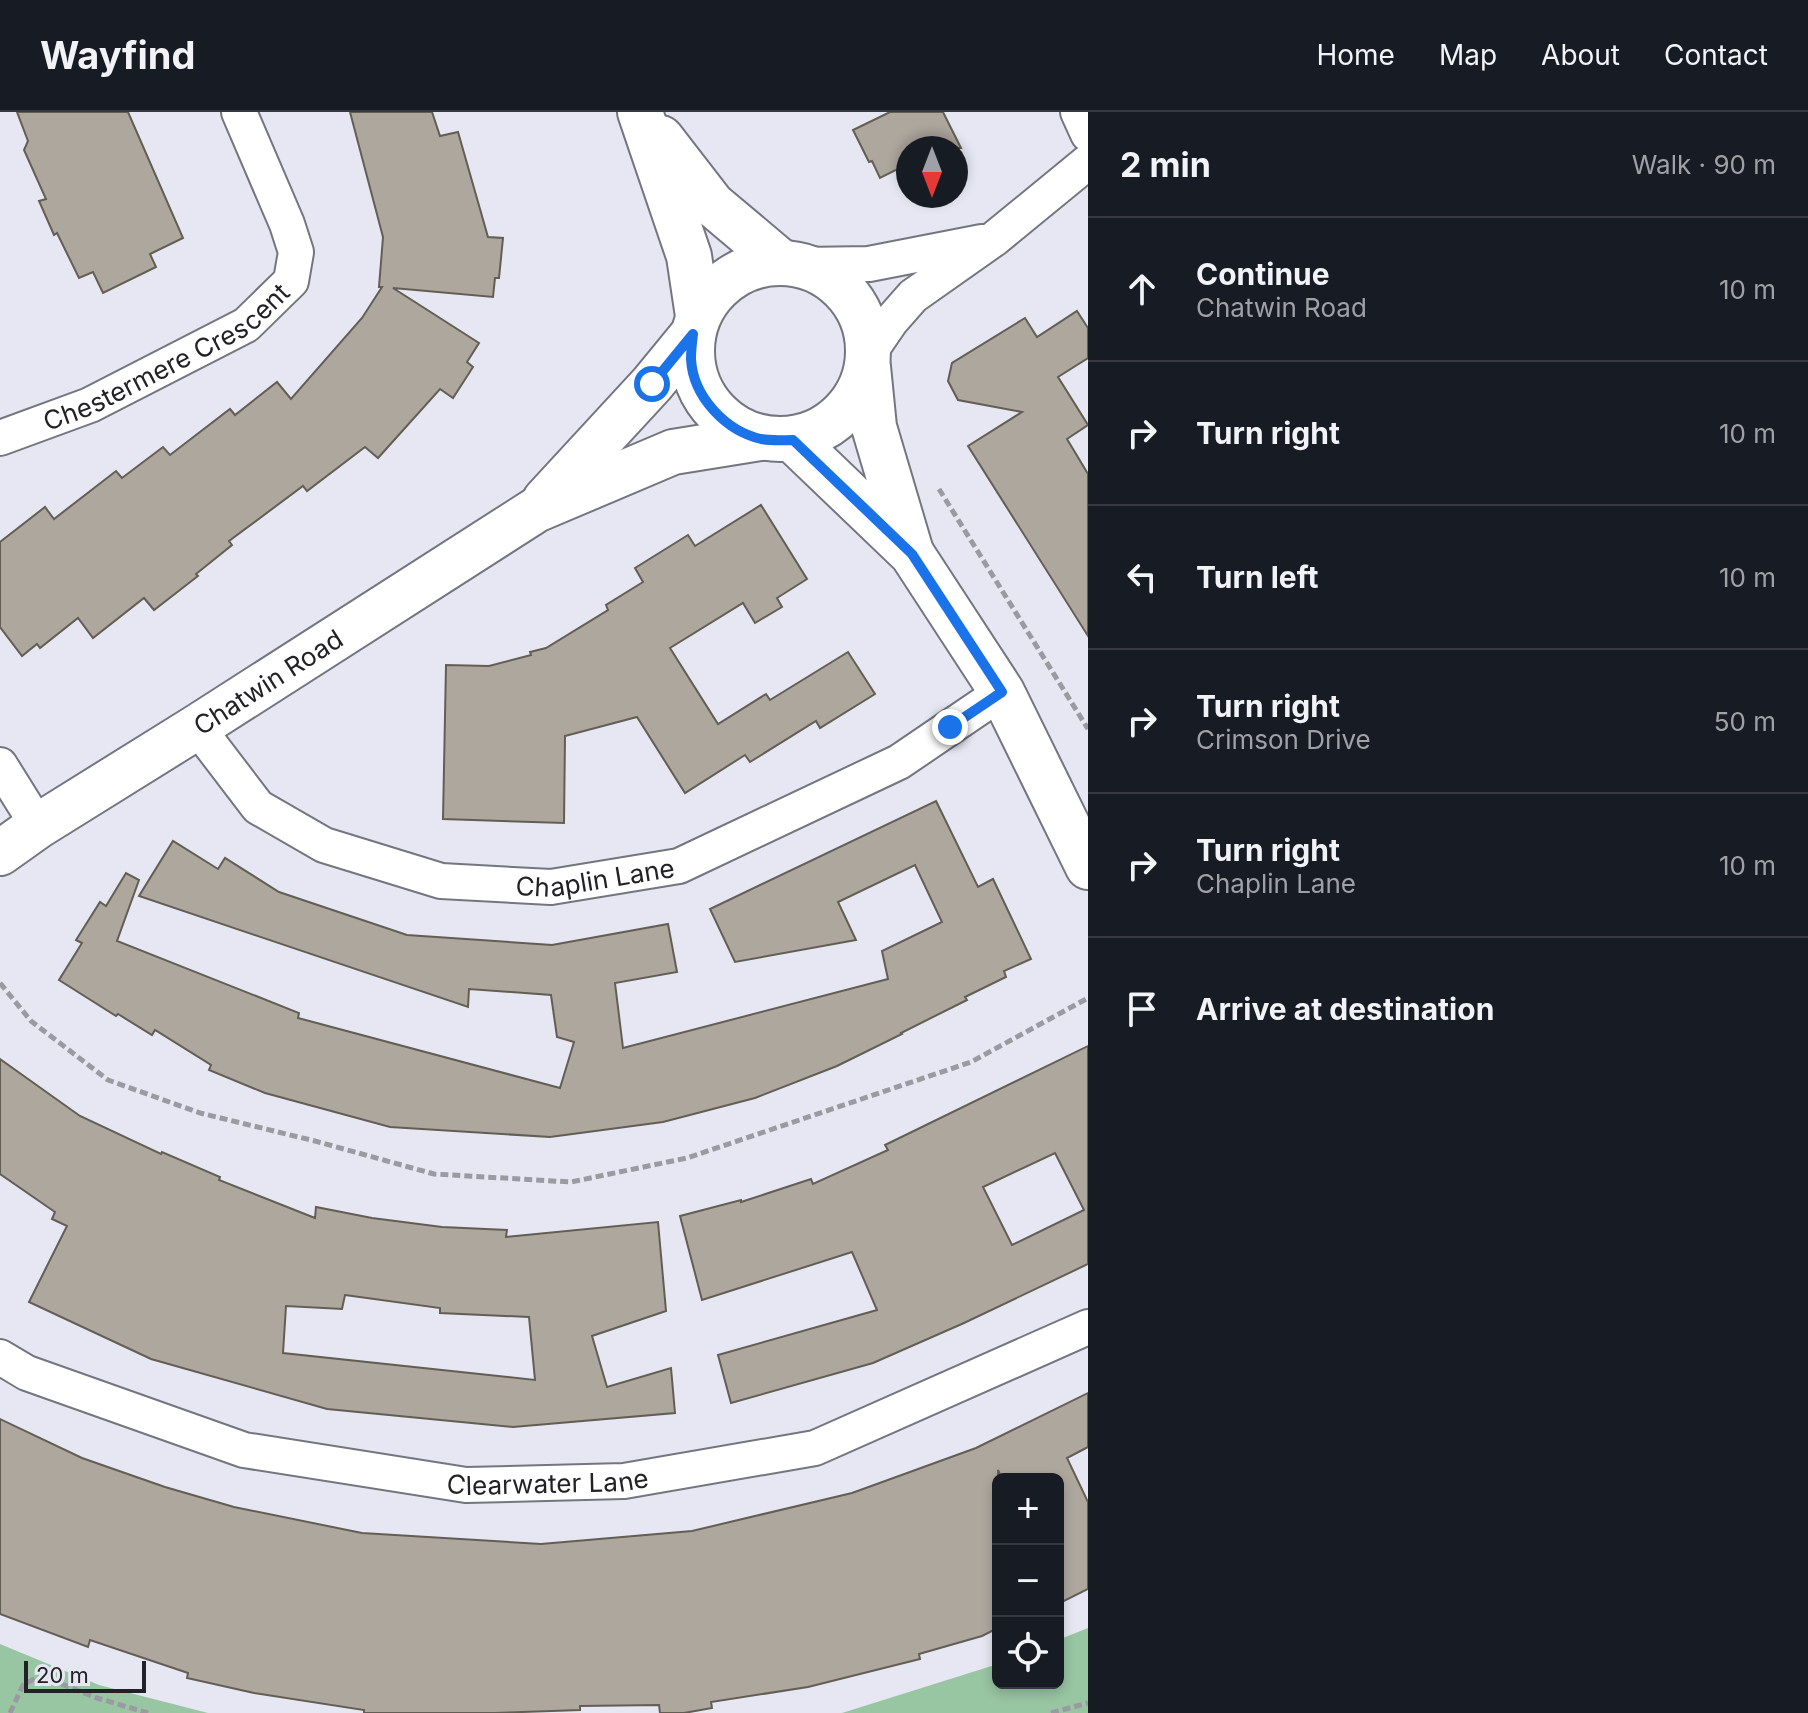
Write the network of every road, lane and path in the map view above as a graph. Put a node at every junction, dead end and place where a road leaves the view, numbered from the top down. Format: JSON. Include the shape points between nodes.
{"nodes":[{"id":1,"x":239,"y":112,"type":"edge"},
{"id":2,"x":640,"y":112,"type":"edge"},
{"id":3,"x":1078,"y":112,"type":"edge"},
{"id":4,"x":1088,"y":134,"type":"edge"},
{"id":5,"x":1088,"y":162,"type":"edge"},
{"id":6,"x":994,"y":239,"type":"junction"},
{"id":7,"x":792,"y":264,"type":"junction"},
{"id":8,"x":695,"y":325,"type":"junction"},
{"id":9,"x":869,"y":359,"type":"junction"},
{"id":10,"x":0,"y":438,"type":"edge"},
{"id":11,"x":776,"y":439,"type":"junction"},
{"id":12,"x":932,"y":477,"type":"dead end"},
{"id":13,"x":536,"y":510,"type":"junction"},
{"id":14,"x":912,"y":554,"type":"junction"},
{"id":15,"x":1002,"y":692,"type":"junction"},
{"id":16,"x":197,"y":727,"type":"junction"},
{"id":17,"x":1088,"y":729,"type":"edge"},
{"id":18,"x":0,"y":765,"type":"edge"},
{"id":19,"x":38,"y":826,"type":"junction"},
{"id":20,"x":0,"y":853,"type":"edge"},
{"id":21,"x":1088,"y":867,"type":"edge"},
{"id":22,"x":0,"y":983,"type":"edge"},
{"id":23,"x":1088,"y":998,"type":"edge"},
{"id":24,"x":1088,"y":1327,"type":"edge"},
{"id":25,"x":0,"y":1357,"type":"edge"},
{"id":26,"x":1088,"y":1703,"type":"edge"},
{"id":27,"x":10,"y":1713,"type":"edge"},
{"id":28,"x":148,"y":1713,"type":"edge"},
{"id":29,"x":1051,"y":1713,"type":"edge"}],
"edges":[{"from":1,"to":10,"type":"street","name":"Chestermere Crescent","via":[[296,252],[291,281],[246,325],[90,405]]},
{"from":2,"to":7,"type":"street","via":[[712,204]]},
{"from":2,"to":8,"type":"street","via":[[689,256]]},
{"from":3,"to":4,"type":"street"},
{"from":5,"to":6,"type":"street"},
{"from":6,"to":7,"type":"street","via":[[869,264]]},
{"from":6,"to":9,"type":"street","via":[[913,296]]},
{"from":7,"to":8,"type":"street","via":[[756,266],[731,277],[712,294]]},
{"from":7,"to":9,"type":"street","via":[[829,277],[851,298],[865,324]]},
{"from":8,"to":11,"type":"street","via":[[691,361],[698,388],[713,411],[734,428]]},
{"from":8,"to":13,"type":"street","name":"Chatwin Road","via":[[652,384]]},
{"from":9,"to":11,"type":"street","via":[[859,392],[843,415],[820,431]]},
{"from":9,"to":14,"type":"street","via":[[874,427]]},
{"from":11,"to":13,"type":"street","name":"Chatwin Road","via":[[673,452]]},
{"from":11,"to":14,"type":"street"},
{"from":12,"to":17,"type":"path"},
{"from":13,"to":16,"type":"street","name":"Chatwin Road"},
{"from":14,"to":15,"type":"street"},
{"from":15,"to":16,"type":"street","name":"Chaplin Lane","via":[[899,762],[679,866],[551,887],[441,881],[324,845],[258,807]]},
{"from":15,"to":21,"type":"street"},
{"from":16,"to":19,"type":"street","name":"Chatwin Road"},
{"from":18,"to":19,"type":"street"},
{"from":19,"to":20,"type":"street","name":"Chatwin Road"},
{"from":22,"to":23,"type":"path","via":[[31,1021],[108,1080],[200,1113],[434,1174],[571,1182],[687,1158],[971,1062]]},
{"from":24,"to":25,"type":"street","name":"Clearwater Lane","via":[[815,1448],[624,1481],[482,1485],[244,1450],[27,1373]]},
{"from":26,"to":29,"type":"path"},
{"from":27,"to":28,"type":"path","via":[[23,1685],[46,1678]]}]}
